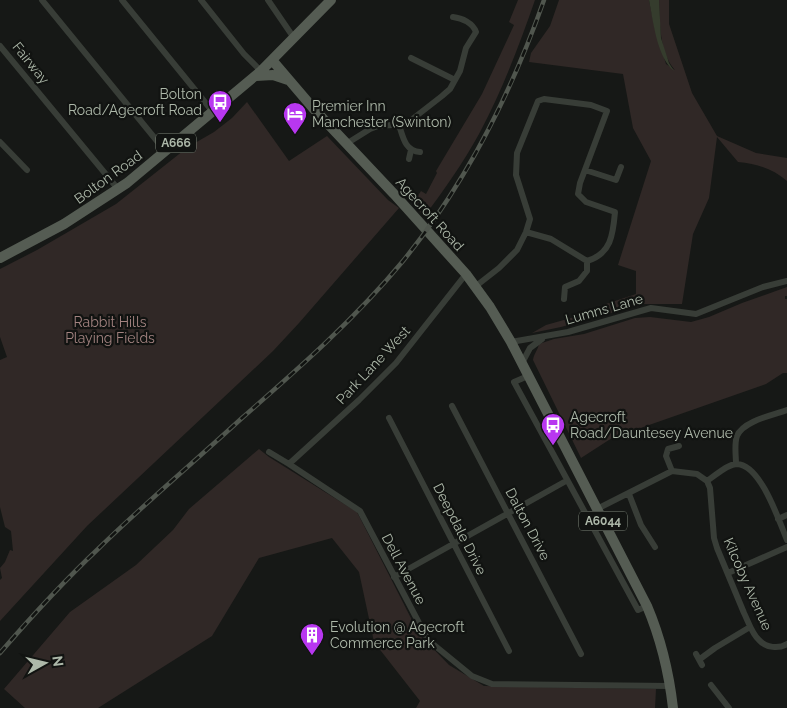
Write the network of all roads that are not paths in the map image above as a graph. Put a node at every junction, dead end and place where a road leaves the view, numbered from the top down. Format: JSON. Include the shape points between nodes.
{"nodes":[{"id":1,"x":42,"y":0,"type":"edge"},
{"id":2,"x":122,"y":0,"type":"edge"},
{"id":3,"x":201,"y":0,"type":"edge"},
{"id":4,"x":268,"y":0,"type":"edge"},
{"id":5,"x":331,"y":0,"type":"edge"},
{"id":6,"x":453,"y":17,"type":"dead end"},
{"id":7,"x":294,"y":38,"type":"junction"},
{"id":8,"x":0,"y":46,"type":"edge"},
{"id":9,"x":420,"y":52,"type":"dead end"},
{"id":10,"x":274,"y":58,"type":"junction"},
{"id":11,"x":411,"y":58,"type":"dead end"},
{"id":12,"x":418,"y":61,"type":"junction"},
{"id":13,"x":258,"y":74,"type":"junction"},
{"id":14,"x":455,"y":80,"type":"junction"},
{"id":15,"x":291,"y":82,"type":"junction"},
{"id":16,"x":213,"y":112,"type":"junction"},
{"id":17,"x":399,"y":125,"type":"junction"},
{"id":18,"x":0,"y":142,"type":"edge"},
{"id":19,"x":346,"y":144,"type":"junction"},
{"id":20,"x":411,"y":150,"type":"junction"},
{"id":21,"x":166,"y":152,"type":"junction"},
{"id":22,"x":420,"y":152,"type":"dead end"},
{"id":23,"x":409,"y":159,"type":"dead end"},
{"id":24,"x":621,"y":167,"type":"dead end"},
{"id":25,"x":27,"y":170,"type":"dead end"},
{"id":26,"x":585,"y":170,"type":"junction"},
{"id":27,"x":118,"y":189,"type":"junction"},
{"id":28,"x":526,"y":232,"type":"junction"},
{"id":29,"x":0,"y":258,"type":"edge"},
{"id":30,"x":587,"y":261,"type":"junction"},
{"id":31,"x":466,"y":274,"type":"junction"},
{"id":32,"x":787,"y":281,"type":"edge"},
{"id":33,"x":476,"y":286,"type":"junction"},
{"id":34,"x":564,"y":299,"type":"dead end"},
{"id":35,"x":545,"y":337,"type":"junction"},
{"id":36,"x":512,"y":342,"type":"junction"},
{"id":37,"x":522,"y":363,"type":"junction"},
{"id":38,"x":528,"y":376,"type":"junction"},
{"id":39,"x":452,"y":406,"type":"dead end"},
{"id":40,"x":787,"y":410,"type":"edge"},
{"id":41,"x":389,"y":418,"type":"dead end"},
{"id":42,"x":679,"y":446,"type":"dead end"},
{"id":43,"x":269,"y":452,"type":"dead end"},
{"id":44,"x":289,"y":464,"type":"junction"},
{"id":45,"x":736,"y":464,"type":"junction"},
{"id":46,"x":672,"y":471,"type":"junction"},
{"id":47,"x":566,"y":481,"type":"junction"},
{"id":48,"x":707,"y":481,"type":"junction"},
{"id":49,"x":629,"y":494,"type":"junction"},
{"id":50,"x":597,"y":509,"type":"junction"},
{"id":51,"x":508,"y":513,"type":"junction"},
{"id":52,"x":787,"y":515,"type":"edge"},
{"id":53,"x":778,"y":519,"type":"junction"},
{"id":54,"x":787,"y":540,"type":"edge"},
{"id":55,"x":453,"y":544,"type":"junction"},
{"id":56,"x":655,"y":547,"type":"dead end"},
{"id":57,"x":787,"y":547,"type":"edge"},
{"id":58,"x":728,"y":573,"type":"junction"},
{"id":59,"x":394,"y":577,"type":"junction"},
{"id":60,"x":647,"y":606,"type":"junction"},
{"id":61,"x":750,"y":627,"type":"junction"},
{"id":62,"x":787,"y":644,"type":"edge"},
{"id":63,"x":509,"y":651,"type":"dead end"},
{"id":64,"x":581,"y":654,"type":"dead end"},
{"id":65,"x":700,"y":659,"type":"dead end"},
{"id":66,"x":711,"y":685,"type":"dead end"},
{"id":67,"x":670,"y":686,"type":"junction"},
{"id":68,"x":715,"y":692,"type":"junction"},
{"id":69,"x":708,"y":696,"type":"dead end"},
{"id":70,"x":673,"y":708,"type":"edge"},
{"id":71,"x":729,"y":708,"type":"edge"}],
"edges":[{"from":1,"to":21,"type":"street"},
{"from":2,"to":16,"type":"street"},
{"from":3,"to":13,"type":"street"},
{"from":4,"to":7,"type":"street"},
{"from":5,"to":7,"type":"main road","name":"Bolton Road","number":"A666"},
{"from":6,"to":14,"type":"street","via":[[473,26],[476,32],[466,48]]},
{"from":7,"to":10,"type":"main road","name":"Bolton Road","number":"A666"},
{"from":8,"to":27,"type":"street","name":"Fairway"},
{"from":9,"to":12,"type":"street"},
{"from":10,"to":13,"type":"main road","name":"Bolton Road","number":"A666"},
{"from":10,"to":15,"type":"main road","name":"Agecroft Road","number":"A6044"},
{"from":11,"to":12,"type":"street"},
{"from":12,"to":14,"type":"street"},
{"from":13,"to":15,"type":"main road","via":[[273,75]]},
{"from":13,"to":16,"type":"main road","name":"Bolton Road","number":"A666"},
{"from":14,"to":17,"type":"street","via":[[450,89],[413,120]]},
{"from":15,"to":19,"type":"main road","name":"Agecroft Road","number":"A6044"},
{"from":16,"to":21,"type":"main road","name":"Bolton Road","number":"A666"},
{"from":17,"to":19,"type":"street","via":[[378,126]]},
{"from":17,"to":20,"type":"street"},
{"from":18,"to":25,"type":"street"},
{"from":19,"to":31,"type":"main road","name":"Agecroft Road","number":"A6044"},
{"from":20,"to":22,"type":"street"},
{"from":20,"to":23,"type":"street"},
{"from":21,"to":27,"type":"main road","name":"Bolton Road","number":"A666"},
{"from":24,"to":26,"type":"street","via":[[616,180]]},
{"from":26,"to":28,"type":"street","via":[[608,111],[564,101],[538,101],[517,153],[516,175],[530,219]]},
{"from":26,"to":30,"type":"street","via":[[578,194],[586,202],[615,212],[608,245],[602,255]]},
{"from":27,"to":29,"type":"main road","name":"Bolton Road","number":"A666","via":[[64,224]]},
{"from":28,"to":30,"type":"street","via":[[551,238]]},
{"from":28,"to":33,"type":"street","via":[[517,250]]},
{"from":30,"to":34,"type":"street","via":[[587,271],[579,281],[565,287]]},
{"from":31,"to":33,"type":"main road","name":"Agecroft Road","number":"A6044"},
{"from":31,"to":44,"type":"street","name":"Park Lane West","via":[[396,363]]},
{"from":32,"to":35,"type":"street","name":"Lumns Lane","via":[[763,287],[696,314],[651,308]]},
{"from":33,"to":36,"type":"main road","name":"Agecroft Road","number":"A6044"},
{"from":35,"to":36,"type":"street","name":"Lumns Lane"},
{"from":35,"to":37,"type":"street","via":[[530,348]]},
{"from":36,"to":37,"type":"main road","name":"Agecroft Road","number":"A6044"},
{"from":37,"to":38,"type":"main road","name":"Agecroft Road","number":"A6044"},
{"from":38,"to":47,"type":"street","via":[[514,382]]},
{"from":38,"to":50,"type":"main road","name":"Agecroft Road","number":"A6044"},
{"from":39,"to":51,"type":"street","name":"Dalton Drive"},
{"from":40,"to":45,"type":"street","via":[[740,430],[736,438]]},
{"from":41,"to":55,"type":"street","name":"Deepdale Drive"},
{"from":42,"to":46,"type":"street","via":[[668,449],[666,456]]},
{"from":43,"to":44,"type":"street","name":"Dell Avenue"},
{"from":44,"to":59,"type":"street","name":"Dell Avenue","via":[[360,511]]},
{"from":45,"to":48,"type":"street"},
{"from":45,"to":53,"type":"street","via":[[758,478]]},
{"from":46,"to":48,"type":"street","via":[[697,474]]},
{"from":46,"to":49,"type":"street"},
{"from":47,"to":51,"type":"street"},
{"from":47,"to":60,"type":"street","via":[[638,610]]},
{"from":48,"to":58,"type":"street","name":"Kilcoby Avenue","via":[[714,538]]},
{"from":49,"to":50,"type":"street"},
{"from":49,"to":56,"type":"street"},
{"from":50,"to":60,"type":"main road","name":"Agecroft Road","number":"A6044"},
{"from":51,"to":55,"type":"street"},
{"from":51,"to":64,"type":"street","name":"Dalton Drive"},
{"from":52,"to":53,"type":"street"},
{"from":53,"to":54,"type":"street"},
{"from":55,"to":59,"type":"street"},
{"from":55,"to":63,"type":"street","name":"Deepdale Drive"},
{"from":57,"to":58,"type":"street"},
{"from":58,"to":61,"type":"street","name":"Kilcoby Avenue"},
{"from":59,"to":67,"type":"street","name":"Dell Avenue","via":[[428,640],[472,676],[492,684]]},
{"from":60,"to":67,"type":"main road","name":"Agecroft Road","number":"A6044","via":[[662,647]]},
{"from":61,"to":62,"type":"street","name":"Kilcoby Avenue","via":[[758,640],[767,646]]},
{"from":61,"to":65,"type":"street"},
{"from":66,"to":68,"type":"street"},
{"from":67,"to":70,"type":"main road","name":"Agecroft Road","number":"A6044"},
{"from":68,"to":69,"type":"street"},
{"from":68,"to":71,"type":"street"}]}
